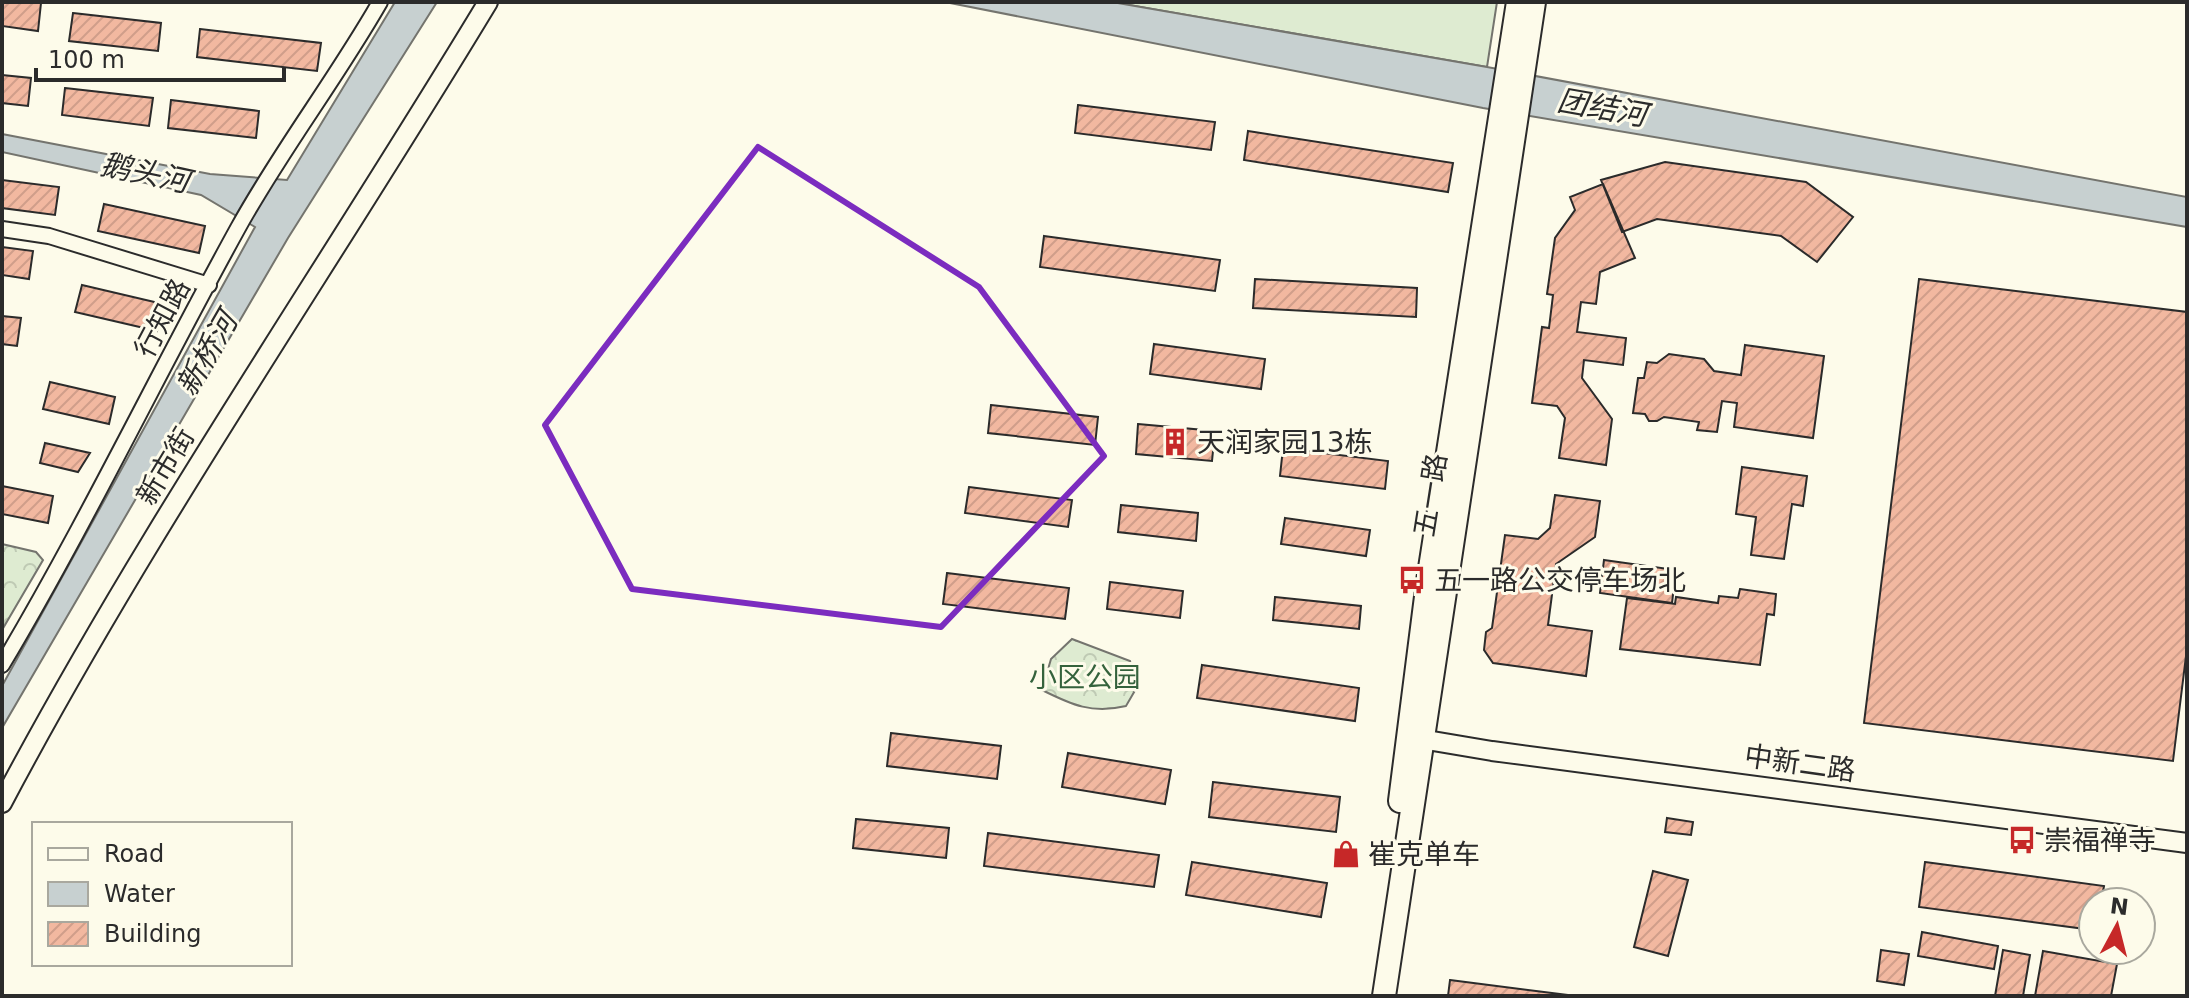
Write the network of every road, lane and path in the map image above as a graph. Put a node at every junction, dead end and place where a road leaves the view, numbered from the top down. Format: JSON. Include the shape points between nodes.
{"nodes":[{"id":1,"x":380,"y":2,"type":"edge"},
{"id":2,"x":488,"y":2,"type":"edge"},
{"id":3,"x":1518,"y":2,"type":"edge"},
{"id":4,"x":1534,"y":2,"type":"edge"},
{"id":5,"x":1517,"y":63,"type":"junction"},
{"id":6,"x":2,"y":229,"type":"edge"},
{"id":7,"x":209,"y":285,"type":"junction"},
{"id":8,"x":2,"y":665,"type":"edge"},
{"id":9,"x":1415,"y":738,"type":"junction"},
{"id":10,"x":2,"y":803,"type":"edge"},
{"id":11,"x":2187,"y":843,"type":"edge"},
{"id":12,"x":1369,"y":996,"type":"edge"},
{"id":13,"x":1384,"y":996,"type":"edge"}],
"edges":[{"from":1,"to":7,"type":"street","name":"行知路","via":[[238,227]]},
{"from":2,"to":10,"type":"street","name":"新市街","via":[[192,476]]},
{"from":3,"to":5,"type":"main road","name":"五一路"},
{"from":4,"to":5,"type":"main road","name":"五一路"},
{"from":5,"to":9,"type":"main road","name":"五一路","via":[[1449,435]]},
{"from":6,"to":7,"type":"street","via":[[49,236]]},
{"from":7,"to":8,"type":"street","name":"行知路","via":[[66,558]]},
{"from":9,"to":11,"type":"street","name":"中新二路"},
{"from":9,"to":12,"type":"main road","name":"五一路"},
{"from":9,"to":13,"type":"main road","name":"五一路"}]}
